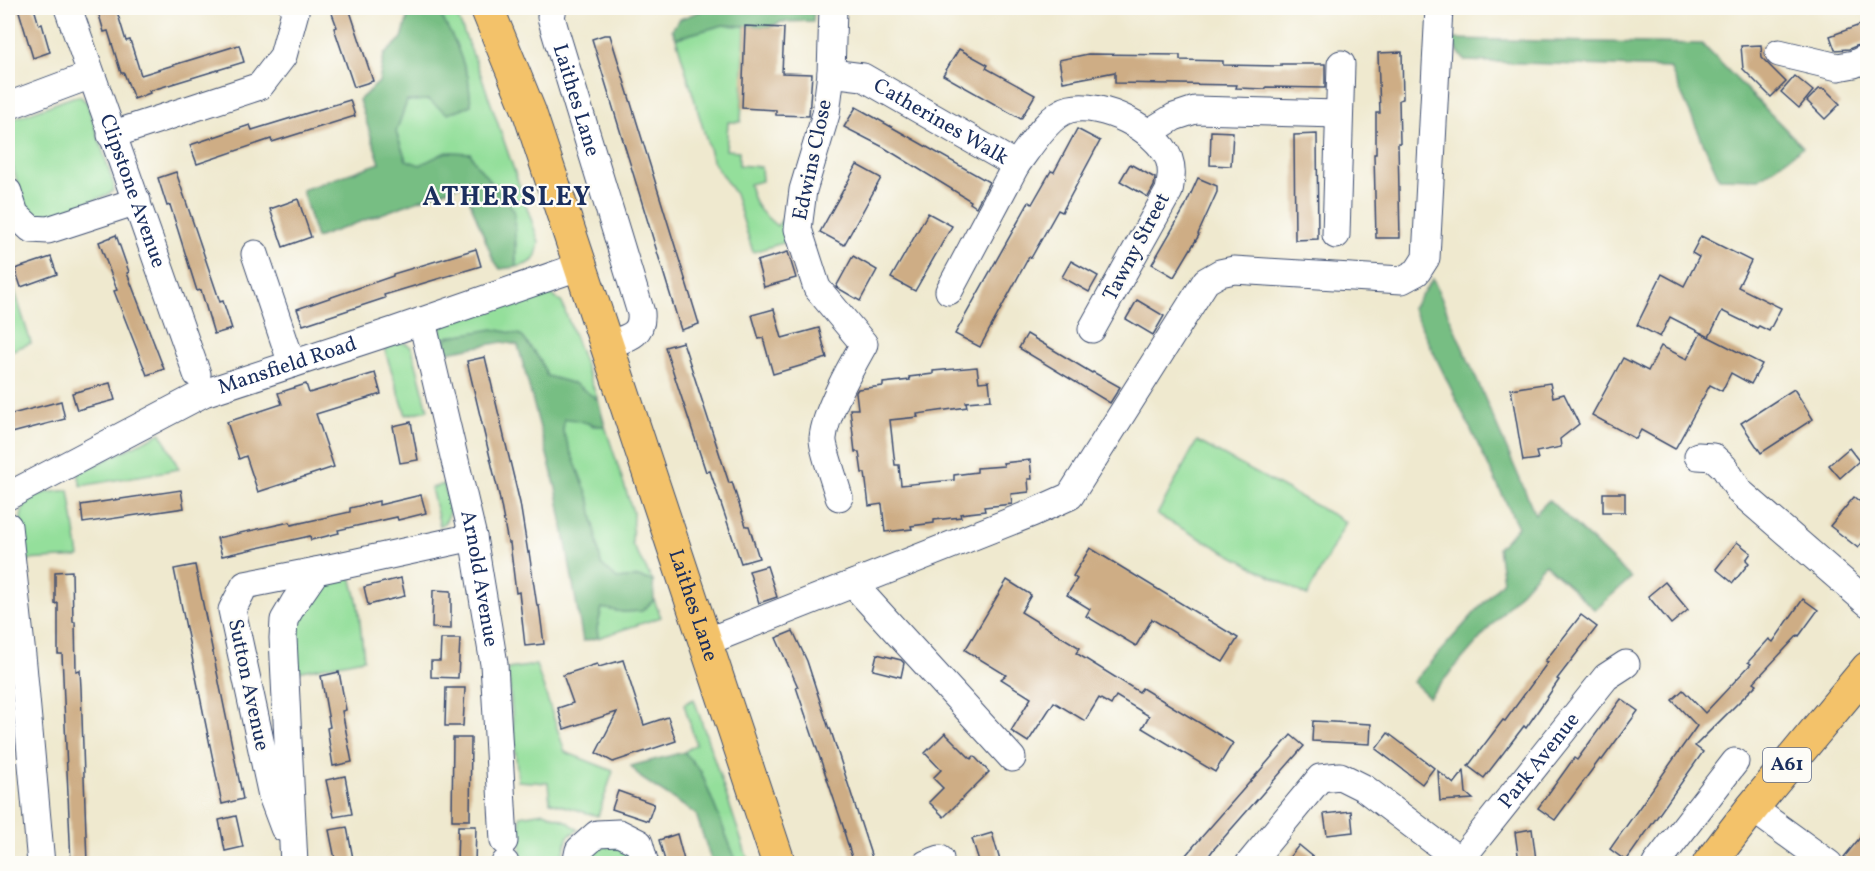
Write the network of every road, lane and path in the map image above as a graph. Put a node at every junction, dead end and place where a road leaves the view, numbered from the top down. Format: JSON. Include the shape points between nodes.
{"nodes":[{"id":1,"x":68,"y":8,"type":"edge"},
{"id":2,"x":293,"y":8,"type":"edge"},
{"id":3,"x":487,"y":8,"type":"edge"},
{"id":4,"x":553,"y":8,"type":"edge"},
{"id":5,"x":833,"y":8,"type":"edge"},
{"id":6,"x":1439,"y":8,"type":"edge"},
{"id":7,"x":1779,"y":53,"type":"dead end"},
{"id":8,"x":1868,"y":57,"type":"edge"},
{"id":9,"x":1341,"y":64,"type":"dead end"},
{"id":10,"x":831,"y":73,"type":"junction"},
{"id":11,"x":91,"y":75,"type":"junction"},
{"id":12,"x":8,"y":106,"type":"edge"},
{"id":13,"x":1338,"y":114,"type":"junction"},
{"id":14,"x":1148,"y":133,"type":"junction"},
{"id":15,"x":111,"y":135,"type":"junction"},
{"id":16,"x":1016,"y":165,"type":"junction"},
{"id":17,"x":8,"y":192,"type":"edge"},
{"id":18,"x":137,"y":201,"type":"junction"},
{"id":19,"x":1336,"y":235,"type":"dead end"},
{"id":20,"x":255,"y":254,"type":"dead end"},
{"id":21,"x":581,"y":266,"type":"junction"},
{"id":22,"x":949,"y":291,"type":"dead end"},
{"id":23,"x":422,"y":321,"type":"junction"},
{"id":24,"x":1092,"y":329,"type":"dead end"},
{"id":25,"x":607,"y":345,"type":"junction"},
{"id":26,"x":292,"y":364,"type":"junction"},
{"id":27,"x":197,"y":374,"type":"dead end"},
{"id":28,"x":1698,"y":456,"type":"dead end"},
{"id":29,"x":8,"y":495,"type":"edge"},
{"id":30,"x":839,"y":497,"type":"dead end"},
{"id":31,"x":8,"y":526,"type":"edge"},
{"id":32,"x":473,"y":537,"type":"junction"},
{"id":33,"x":316,"y":571,"type":"junction"},
{"id":34,"x":853,"y":584,"type":"junction"},
{"id":35,"x":1868,"y":603,"type":"edge"},
{"id":36,"x":706,"y":642,"type":"junction"},
{"id":37,"x":1626,"y":664,"type":"dead end"},
{"id":38,"x":1868,"y":668,"type":"edge"},
{"id":39,"x":1012,"y":758,"type":"dead end"},
{"id":40,"x":1735,"y":762,"type":"dead end"},
{"id":41,"x":1752,"y":808,"type":"junction"},
{"id":42,"x":505,"y":856,"type":"edge"},
{"id":43,"x":294,"y":860,"type":"edge"},
{"id":44,"x":1460,"y":862,"type":"edge"},
{"id":45,"x":41,"y":864,"type":"edge"},
{"id":46,"x":576,"y":864,"type":"edge"},
{"id":47,"x":645,"y":864,"type":"edge"},
{"id":48,"x":779,"y":864,"type":"edge"},
{"id":49,"x":1249,"y":864,"type":"edge"},
{"id":50,"x":1656,"y":864,"type":"edge"},
{"id":51,"x":1709,"y":864,"type":"edge"},
{"id":52,"x":1829,"y":864,"type":"edge"}],
"edges":[{"from":1,"to":11,"type":"street","name":"Clipstone Avenue"},
{"from":2,"to":15,"type":"street","via":[[283,56],[260,86]]},
{"from":3,"to":21,"type":"main road","name":"Laithes Lane","via":[[529,111]]},
{"from":4,"to":25,"type":"street","name":"Laithes Lane","via":[[555,31],[641,313],[639,330]]},
{"from":5,"to":10,"type":"street","name":"Edwins Close"},
{"from":6,"to":34,"type":"street","via":[[1426,258],[1417,272],[1402,280],[1234,270],[1220,273],[1206,281],[1070,496]]},
{"from":7,"to":8,"type":"street","via":[[1838,68]]},
{"from":9,"to":13,"type":"street"},
{"from":10,"to":16,"type":"street","name":"Catherines Walk","via":[[863,77]]},
{"from":10,"to":30,"type":"street","name":"Edwins Close","via":[[826,114],[803,190],[798,229],[817,288],[864,344],[830,413],[822,440]]},
{"from":11,"to":12,"type":"street"},
{"from":11,"to":15,"type":"street","name":"Clipstone Avenue"},
{"from":13,"to":14,"type":"street","via":[[1195,110]]},
{"from":13,"to":19,"type":"street"},
{"from":14,"to":16,"type":"street","name":"Tawny Street","via":[[1122,117],[1092,109],[1069,109],[1048,122]]},
{"from":14,"to":24,"type":"street","name":"Tawny Street","via":[[1168,158],[1172,171],[1169,191]]},
{"from":15,"to":18,"type":"street","name":"Clipstone Avenue"},
{"from":16,"to":22,"type":"street","name":"Catherines Walk"},
{"from":17,"to":18,"type":"street","via":[[15,213],[31,230],[48,230]]},
{"from":18,"to":27,"type":"street","name":"Clipstone Avenue"},
{"from":20,"to":26,"type":"street"},
{"from":21,"to":23,"type":"street","name":"Mansfield Road"},
{"from":21,"to":25,"type":"main road","name":"Laithes Lane"},
{"from":23,"to":26,"type":"street","name":"Mansfield Road"},
{"from":23,"to":32,"type":"street","name":"Arnold Avenue"},
{"from":25,"to":36,"type":"main road","name":"Laithes Lane"},
{"from":26,"to":29,"type":"street","name":"Mansfield Road","via":[[204,393]]},
{"from":28,"to":35,"type":"street","via":[[1713,457],[1740,492]]},
{"from":31,"to":45,"type":"street"},
{"from":32,"to":33,"type":"street","name":"Sutton Avenue"},
{"from":32,"to":42,"type":"street","name":"Arnold Avenue","via":[[494,664]]},
{"from":33,"to":43,"type":"street","name":"Sutton Avenue","via":[[284,621]]},
{"from":33,"to":43,"type":"street","name":"Sutton Avenue","via":[[245,585],[232,610],[272,795]]},
{"from":34,"to":36,"type":"street"},
{"from":34,"to":39,"type":"street"},
{"from":36,"to":48,"type":"main road","name":"Laithes Lane"},
{"from":37,"to":44,"type":"street","name":"Park Avenue","via":[[1606,677]]},
{"from":38,"to":41,"type":"main road","number":"A61"},
{"from":40,"to":50,"type":"street"},
{"from":41,"to":51,"type":"main road","number":"A61"},
{"from":41,"to":52,"type":"street"},
{"from":44,"to":49,"type":"street","via":[[1364,788],[1340,776],[1320,778]]},
{"from":46,"to":47,"type":"street","via":[[579,850],[597,834],[619,833],[639,843]]}]}
